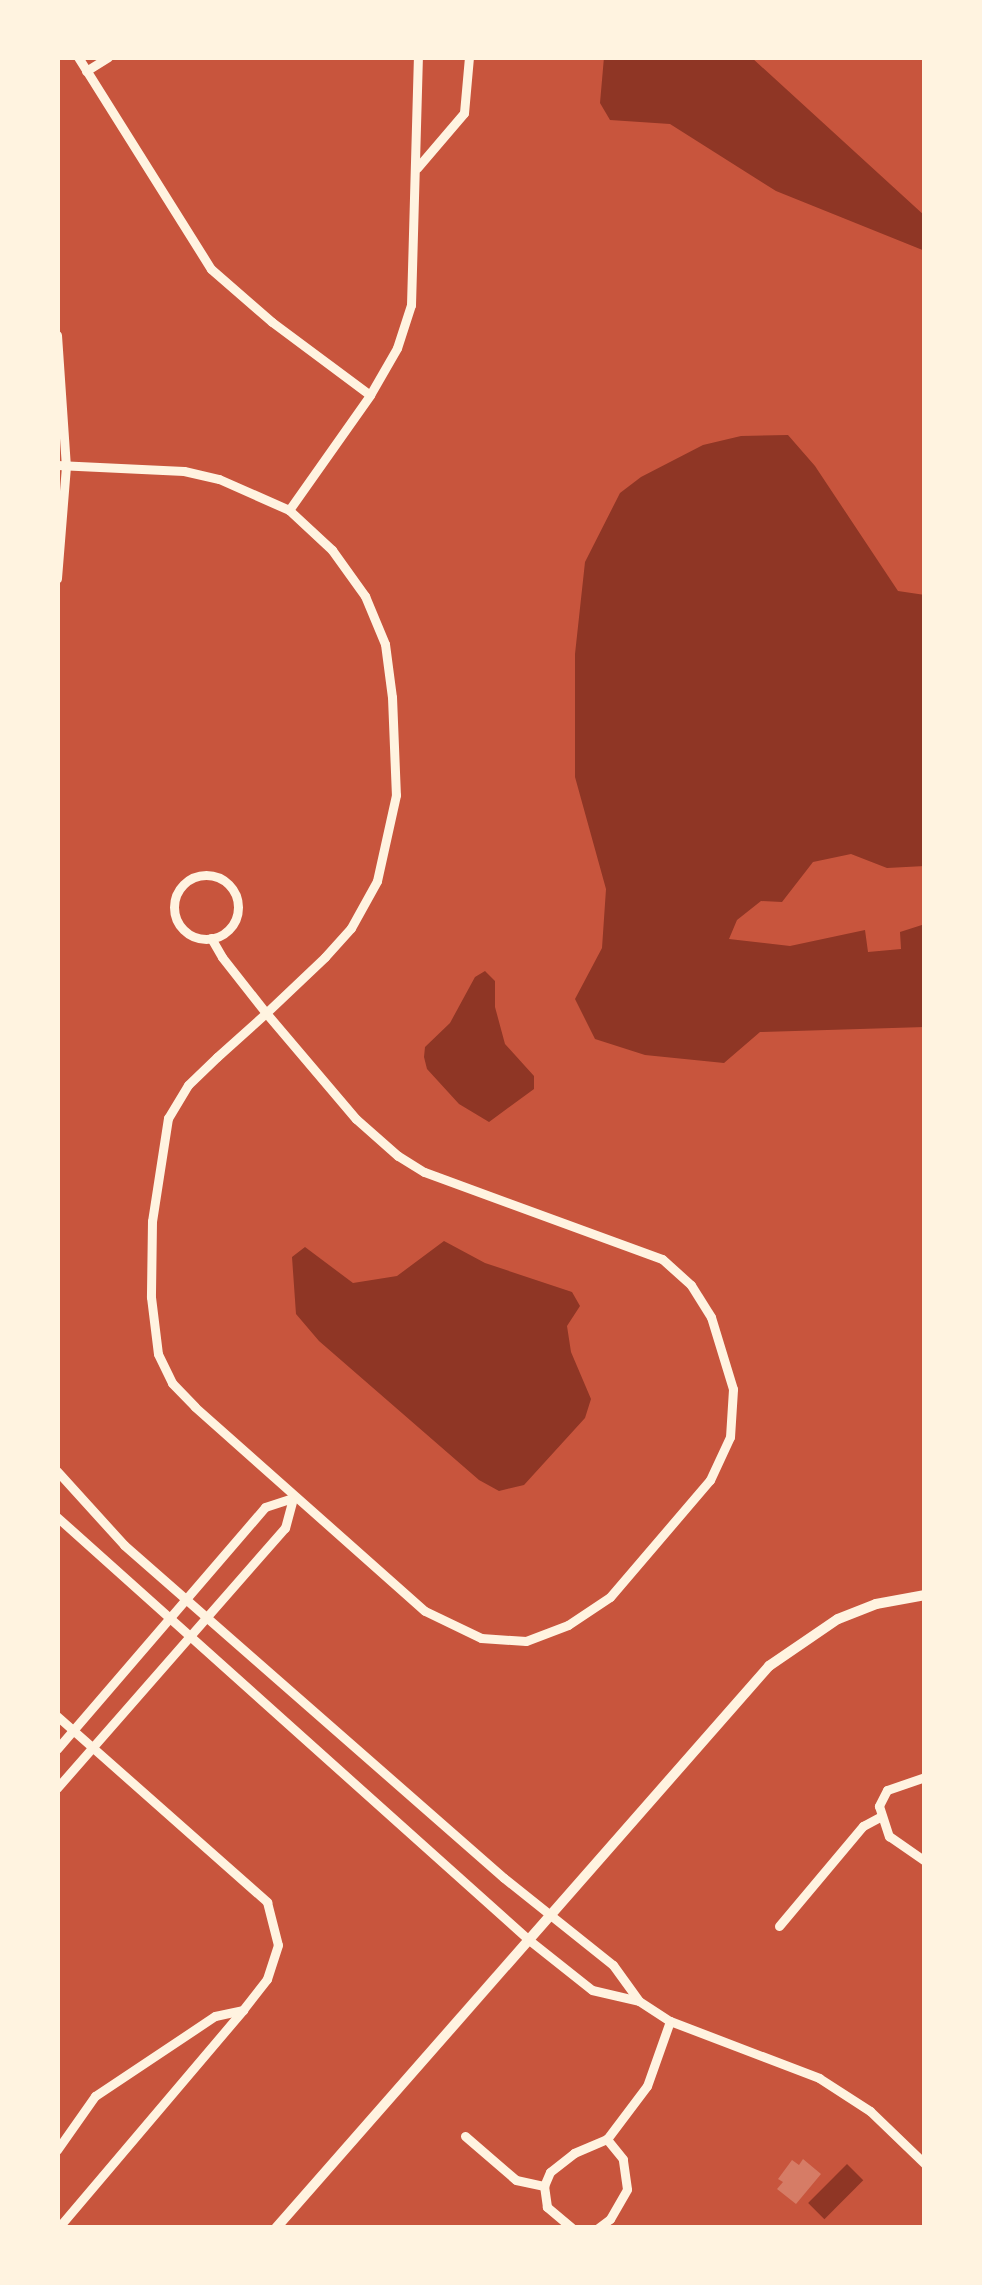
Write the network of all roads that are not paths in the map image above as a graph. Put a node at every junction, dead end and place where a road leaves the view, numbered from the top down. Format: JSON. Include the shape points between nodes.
{"nodes":[{"id":1,"x":77,"y":57,"type":"edge"},
{"id":2,"x":108,"y":57,"type":"edge"},
{"id":3,"x":418,"y":57,"type":"edge"},
{"id":4,"x":469,"y":57,"type":"edge"},
{"id":5,"x":86,"y":71,"type":"junction"},
{"id":6,"x":416,"y":167,"type":"junction"},
{"id":7,"x":57,"y":335,"type":"edge"},
{"id":8,"x":370,"y":395,"type":"junction"},
{"id":9,"x":62,"y":466,"type":"edge"},
{"id":10,"x":289,"y":510,"type":"junction"},
{"id":11,"x":57,"y":579,"type":"edge"},
{"id":12,"x":211,"y":938,"type":"junction"},
{"id":13,"x":266,"y":1013,"type":"junction"},
{"id":14,"x":57,"y":1471,"type":"edge"},
{"id":15,"x":293,"y":1498,"type":"junction"},
{"id":16,"x":57,"y":1517,"type":"edge"},
{"id":17,"x":925,"y":1594,"type":"edge"},
{"id":18,"x":186,"y":1598,"type":"junction"},
{"id":19,"x":207,"y":1617,"type":"junction"},
{"id":20,"x":170,"y":1619,"type":"junction"},
{"id":21,"x":191,"y":1637,"type":"junction"},
{"id":22,"x":57,"y":1716,"type":"edge"},
{"id":23,"x":72,"y":1730,"type":"junction"},
{"id":24,"x":91,"y":1747,"type":"junction"},
{"id":25,"x":57,"y":1748,"type":"edge"},
{"id":26,"x":925,"y":1777,"type":"edge"},
{"id":27,"x":57,"y":1788,"type":"edge"},
{"id":28,"x":880,"y":1817,"type":"junction"},
{"id":29,"x":925,"y":1862,"type":"edge"},
{"id":30,"x":551,"y":1915,"type":"junction"},
{"id":31,"x":779,"y":1926,"type":"dead end"},
{"id":32,"x":529,"y":1940,"type":"junction"},
{"id":33,"x":639,"y":2001,"type":"junction"},
{"id":34,"x":242,"y":2010,"type":"junction"},
{"id":35,"x":670,"y":2021,"type":"junction"},
{"id":36,"x":465,"y":2136,"type":"dead end"},
{"id":37,"x":607,"y":2139,"type":"junction"},
{"id":38,"x":57,"y":2150,"type":"edge"},
{"id":39,"x":925,"y":2164,"type":"edge"},
{"id":40,"x":544,"y":2186,"type":"junction"},
{"id":41,"x":58,"y":2228,"type":"edge"},
{"id":42,"x":276,"y":2228,"type":"edge"},
{"id":43,"x":572,"y":2228,"type":"edge"},
{"id":44,"x":598,"y":2228,"type":"edge"}],
"edges":[{"from":1,"to":5,"type":"street"},
{"from":2,"to":5,"type":"street"},
{"from":3,"to":6,"type":"street"},
{"from":4,"to":6,"type":"street","via":[[464,113]]},
{"from":5,"to":8,"type":"street","via":[[212,269]]},
{"from":6,"to":8,"type":"street","via":[[411,305]]},
{"from":7,"to":9,"type":"street"},
{"from":8,"to":10,"type":"street"},
{"from":9,"to":10,"type":"street","via":[[184,471]]},
{"from":9,"to":11,"type":"street"},
{"from":10,"to":13,"type":"street","via":[[332,550],[386,644],[397,795],[377,880],[351,928]]},
{"from":12,"to":12,"type":"street","via":[[230,929],[238,909],[225,881],[205,875],[186,882],[175,910],[183,928]]},
{"from":12,"to":13,"type":"street"},
{"from":13,"to":15,"type":"street","via":[[188,1085],[168,1118],[155,1174],[151,1297],[158,1354],[172,1383]]},
{"from":13,"to":15,"type":"street","via":[[356,1119],[424,1172],[662,1259],[711,1317],[733,1389],[730,1437],[710,1480],[610,1597],[526,1641],[481,1638],[425,1611]]},
{"from":14,"to":18,"type":"street"},
{"from":15,"to":18,"type":"street","via":[[266,1508]]},
{"from":15,"to":19,"type":"street","via":[[285,1528]]},
{"from":16,"to":20,"type":"street"},
{"from":17,"to":30,"type":"street","via":[[838,1619],[769,1666]]},
{"from":18,"to":19,"type":"street"},
{"from":18,"to":20,"type":"street"},
{"from":19,"to":21,"type":"street"},
{"from":19,"to":30,"type":"street"},
{"from":20,"to":21,"type":"street"},
{"from":20,"to":23,"type":"street"},
{"from":21,"to":24,"type":"street"},
{"from":21,"to":32,"type":"street"},
{"from":22,"to":23,"type":"street"},
{"from":23,"to":24,"type":"street"},
{"from":23,"to":25,"type":"street"},
{"from":24,"to":27,"type":"street"},
{"from":24,"to":34,"type":"street","via":[[267,1902],[278,1945],[267,1978]]},
{"from":26,"to":28,"type":"street","via":[[887,1790]]},
{"from":28,"to":29,"type":"street","via":[[889,1836]]},
{"from":28,"to":31,"type":"street","via":[[863,1826]]},
{"from":30,"to":32,"type":"street"},
{"from":30,"to":33,"type":"street","via":[[613,1965]]},
{"from":32,"to":33,"type":"street","via":[[592,1990]]},
{"from":32,"to":42,"type":"street"},
{"from":33,"to":35,"type":"street"},
{"from":34,"to":38,"type":"street","via":[[215,2017],[95,2096]]},
{"from":34,"to":41,"type":"street"},
{"from":35,"to":37,"type":"street","via":[[647,2086]]},
{"from":35,"to":39,"type":"street","via":[[819,2078],[870,2111]]},
{"from":36,"to":40,"type":"street","via":[[516,2180]]},
{"from":37,"to":40,"type":"street","via":[[574,2153]]},
{"from":37,"to":44,"type":"street","via":[[623,2159],[626,2189]]},
{"from":40,"to":43,"type":"street","via":[[547,2207]]}]}
